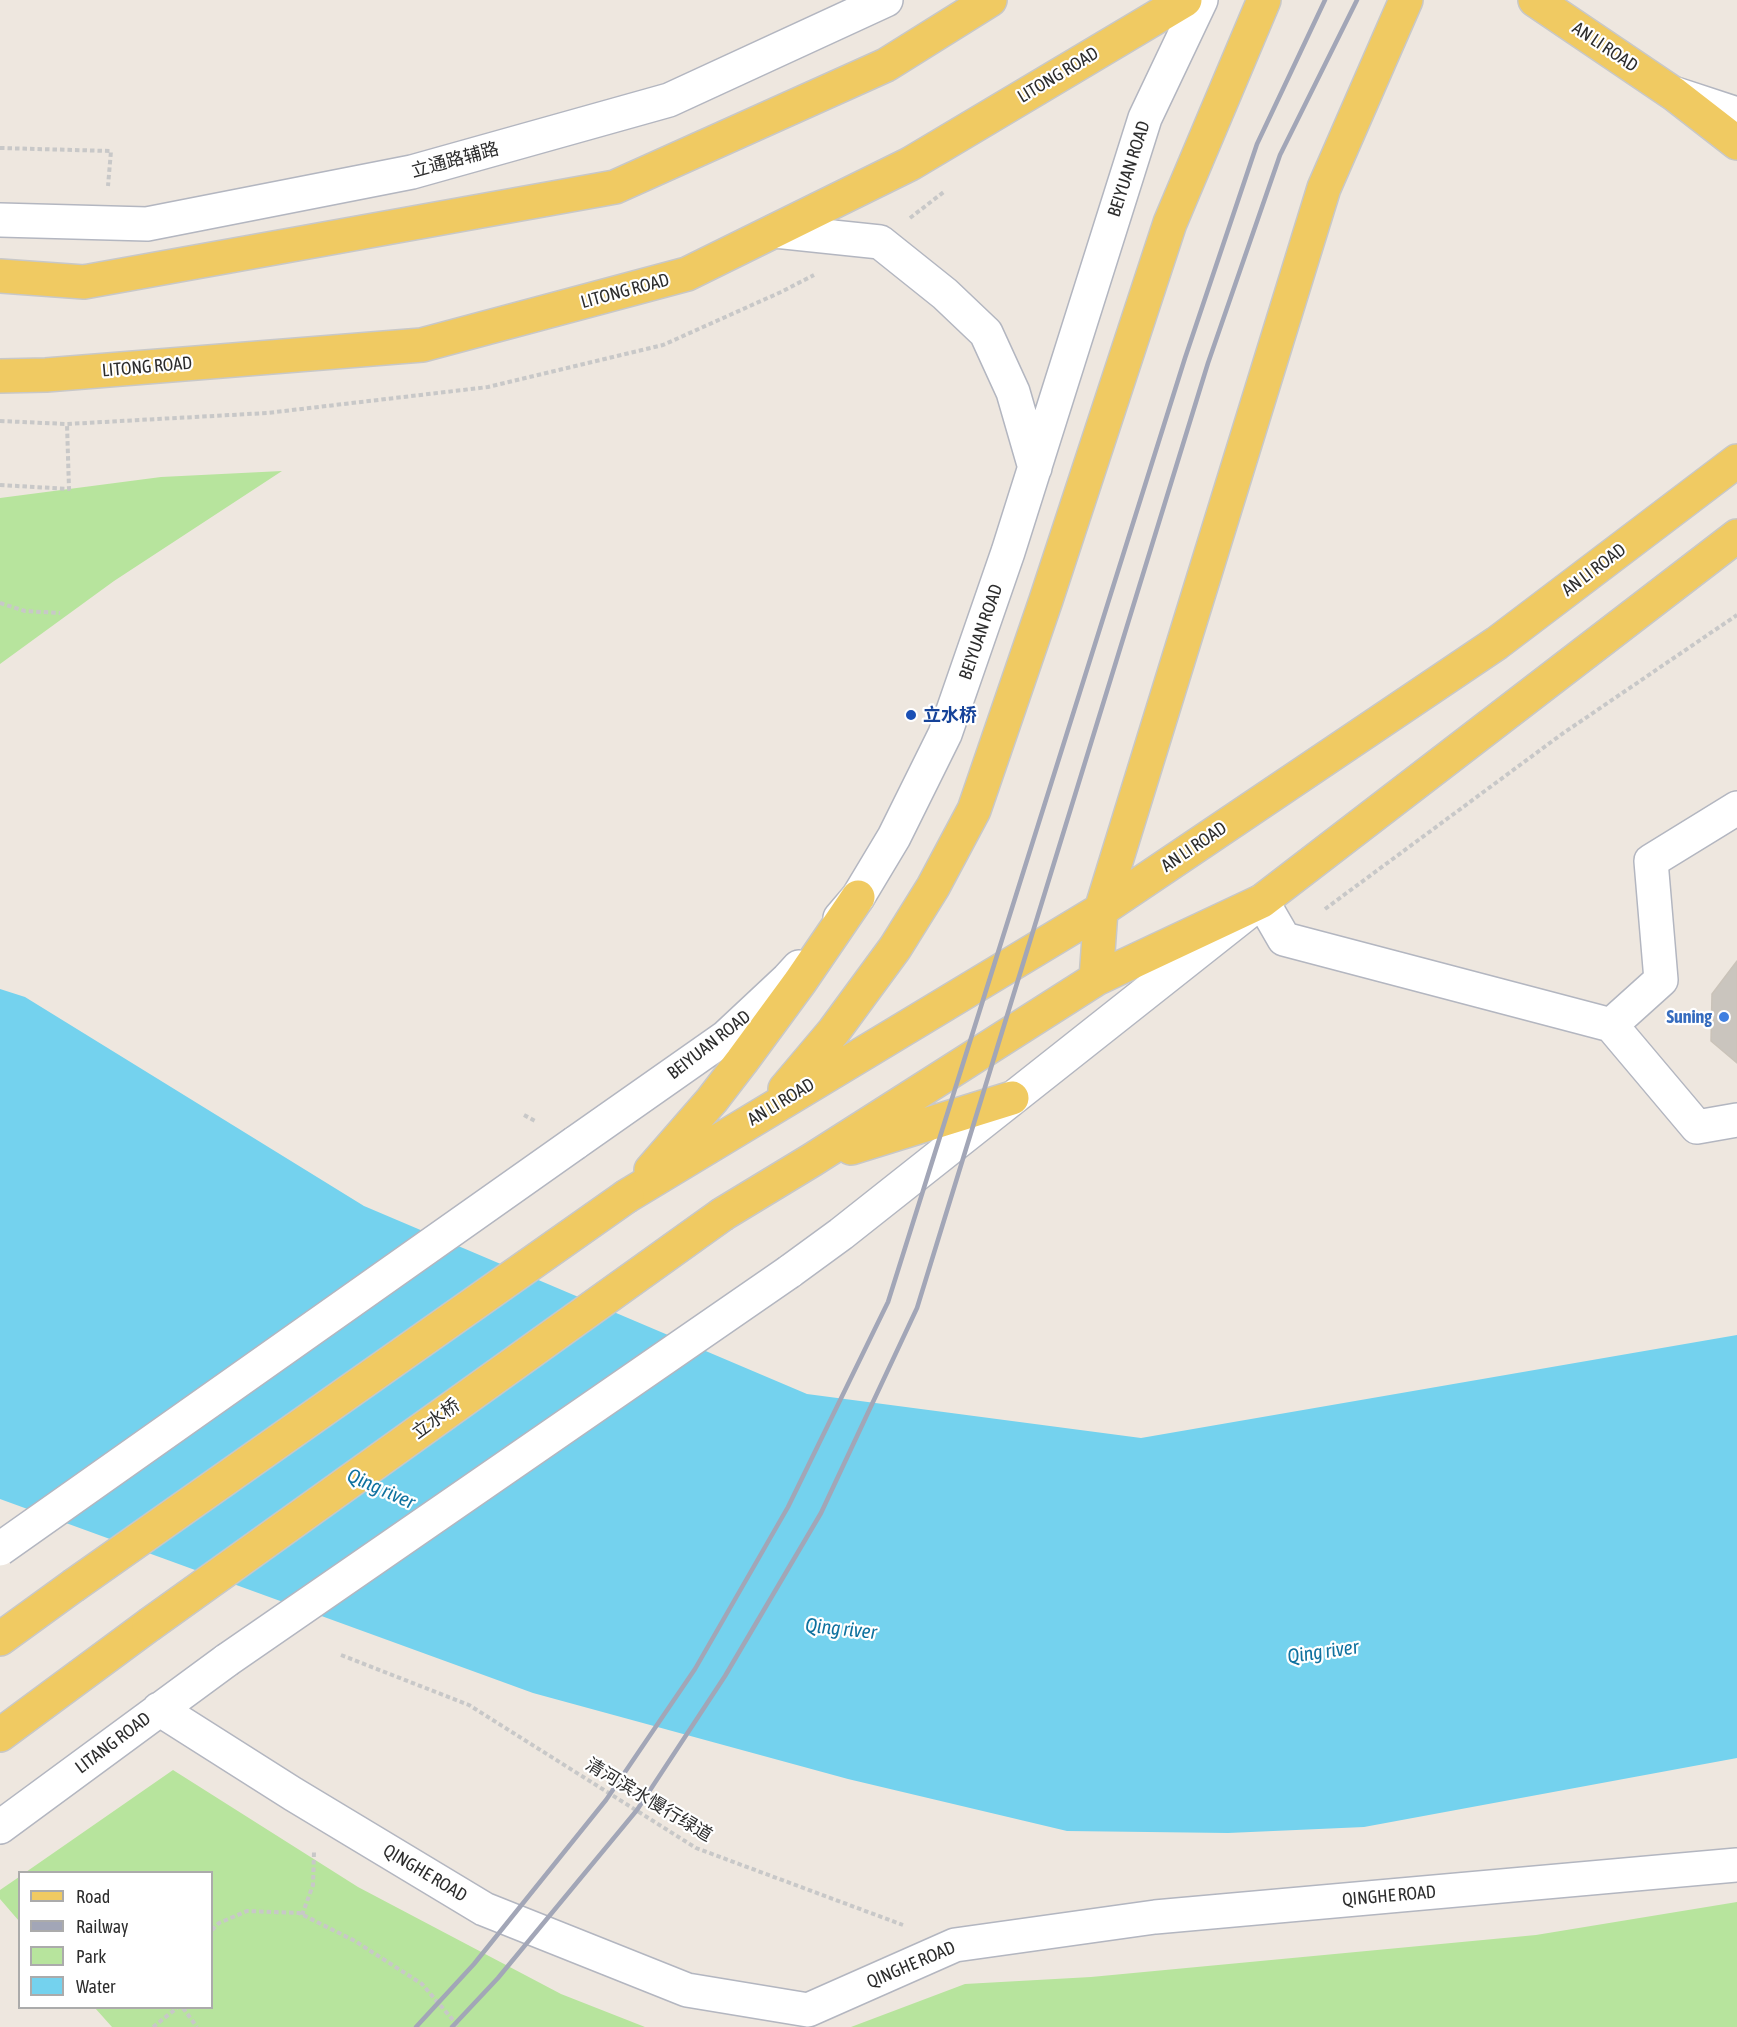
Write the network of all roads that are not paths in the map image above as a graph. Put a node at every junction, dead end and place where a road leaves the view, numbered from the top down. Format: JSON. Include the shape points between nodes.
{"nodes":[{"id":1,"x":886,"y":0,"type":"edge"},
{"id":2,"x":990,"y":0,"type":"edge"},
{"id":3,"x":1185,"y":0,"type":"edge"},
{"id":4,"x":1201,"y":0,"type":"edge"},
{"id":5,"x":1264,"y":0,"type":"edge"},
{"id":6,"x":1406,"y":0,"type":"edge"},
{"id":7,"x":1535,"y":0,"type":"edge"},
{"id":8,"x":1674,"y":94,"type":"junction"},
{"id":9,"x":1737,"y":114,"type":"edge"},
{"id":10,"x":1737,"y":143,"type":"edge"},
{"id":11,"x":0,"y":220,"type":"edge"},
{"id":12,"x":775,"y":231,"type":"junction"},
{"id":13,"x":0,"y":276,"type":"edge"},
{"id":14,"x":46,"y":375,"type":"junction"},
{"id":15,"x":0,"y":376,"type":"edge"},
{"id":16,"x":0,"y":385,"type":"edge"},
{"id":17,"x":1737,"y":460,"type":"edge"},
{"id":18,"x":1035,"y":468,"type":"junction"},
{"id":19,"x":1734,"y":540,"type":"edge"},
{"id":20,"x":1737,"y":808,"type":"edge"},
{"id":21,"x":858,"y":897,"type":"junction"},
{"id":22,"x":1262,"y":901,"type":"junction"},
{"id":23,"x":1101,"y":910,"type":"junction"},
{"id":24,"x":1096,"y":980,"type":"junction"},
{"id":25,"x":1611,"y":1025,"type":"junction"},
{"id":26,"x":1012,"y":1098,"type":"junction"},
{"id":27,"x":767,"y":1110,"type":"junction"},
{"id":28,"x":1737,"y":1120,"type":"edge"},
{"id":29,"x":812,"y":1160,"type":"junction"},
{"id":30,"x":627,"y":1196,"type":"junction"},
{"id":31,"x":0,"y":1549,"type":"edge"},
{"id":32,"x":0,"y":1639,"type":"edge"},
{"id":33,"x":159,"y":1709,"type":"junction"},
{"id":34,"x":0,"y":1735,"type":"edge"},
{"id":35,"x":0,"y":1827,"type":"edge"},
{"id":36,"x":1737,"y":1865,"type":"edge"}],
"edges":[{"from":1,"to":11,"type":"street","name":"立通路辅路","via":[[669,100],[412,172],[147,224]]},
{"from":2,"to":13,"type":"main road","via":[[886,65],[615,187],[84,282]]},
{"from":3,"to":12,"type":"main road","name":"LITONG ROAD","via":[[910,164]]},
{"from":4,"to":18,"type":"street","name":"BEIYUAN ROAD","via":[[1145,117]]},
{"from":5,"to":27,"type":"main road","via":[[1170,223],[974,810],[895,948],[834,1031]]},
{"from":6,"to":23,"type":"main road","via":[[1324,188]]},
{"from":7,"to":8,"type":"main road","name":"AN LI ROAD"},
{"from":8,"to":9,"type":"street","name":"AN LI ROAD"},
{"from":8,"to":10,"type":"main road","name":"AN LI ROAD"},
{"from":12,"to":14,"type":"main road","name":"LITONG ROAD","via":[[687,274],[422,345]]},
{"from":12,"to":18,"type":"street","via":[[880,242],[945,294],[986,333],[1013,392]]},
{"from":14,"to":15,"type":"main road","name":"LITONG ROAD"},
{"from":14,"to":16,"type":"street"},
{"from":17,"to":23,"type":"main road","name":"AN LI ROAD","via":[[1497,643]]},
{"from":18,"to":21,"type":"street","name":"BEIYUAN ROAD","via":[[945,734],[894,837]]},
{"from":19,"to":22,"type":"main road"},
{"from":20,"to":25,"type":"street","via":[[1651,861],[1661,980]]},
{"from":21,"to":30,"type":"main road","via":[[742,1062]]},
{"from":21,"to":31,"type":"street","name":"BEIYUAN ROAD","bridge":true,"via":[[788,979],[726,1037]]},
{"from":22,"to":24,"type":"main road"},
{"from":22,"to":25,"type":"street","via":[[1284,939]]},
{"from":22,"to":26,"type":"street"},
{"from":23,"to":24,"type":"main road"},
{"from":23,"to":27,"type":"main road","name":"AN LI ROAD"},
{"from":24,"to":29,"type":"main road"},
{"from":25,"to":28,"type":"street","via":[[1697,1127]]},
{"from":26,"to":29,"type":"main road"},
{"from":26,"to":33,"type":"street","name":"LITANG ROAD","bridge":true,"via":[[789,1272]]},
{"from":27,"to":30,"type":"main road","name":"AN LI ROAD"},
{"from":29,"to":34,"type":"main road","name":"立水桥","bridge":true,"via":[[723,1214]]},
{"from":30,"to":32,"type":"main road","bridge":true},
{"from":33,"to":35,"type":"street","name":"LITANG ROAD"},
{"from":33,"to":36,"type":"street","name":"QINGHE ROAD","via":[[484,1909],[687,1990],[808,2010],[954,1945],[1155,1917]]}]}
